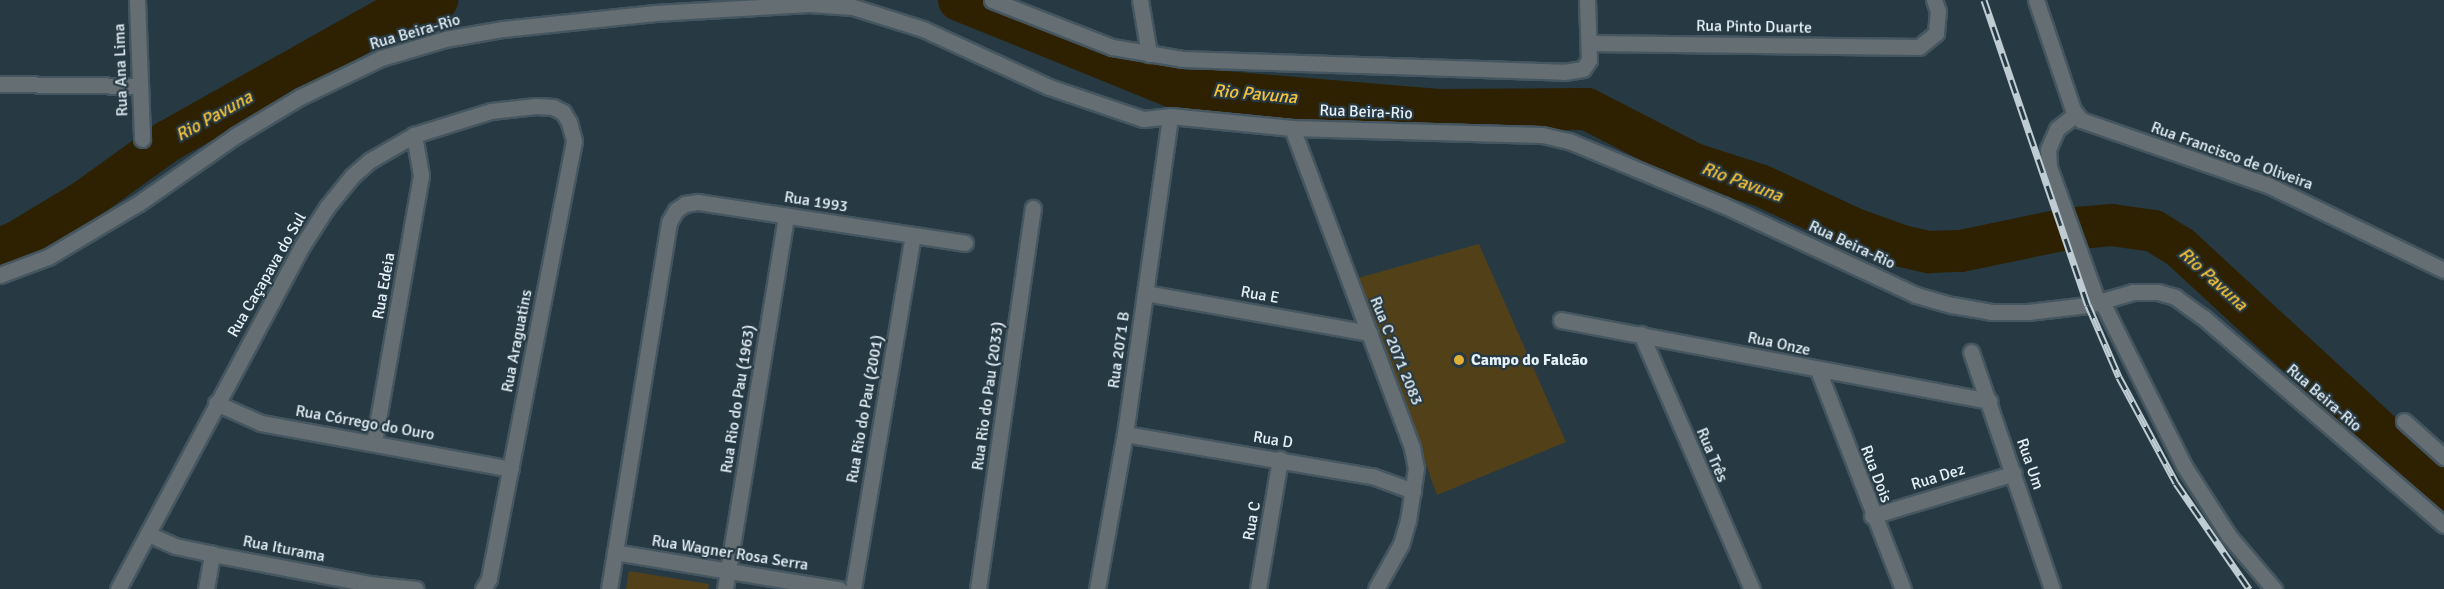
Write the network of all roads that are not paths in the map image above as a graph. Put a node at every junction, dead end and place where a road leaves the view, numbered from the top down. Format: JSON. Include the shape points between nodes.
{"nodes":[{"id":1,"x":137,"y":0,"type":"edge"},
{"id":2,"x":992,"y":0,"type":"edge"},
{"id":3,"x":1140,"y":0,"type":"edge"},
{"id":4,"x":1587,"y":0,"type":"edge"},
{"id":5,"x":1934,"y":0,"type":"edge"},
{"id":6,"x":2036,"y":0,"type":"edge"},
{"id":7,"x":1588,"y":43,"type":"junction"},
{"id":8,"x":1149,"y":54,"type":"junction"},
{"id":9,"x":0,"y":84,"type":"edge"},
{"id":10,"x":138,"y":86,"type":"junction"},
{"id":11,"x":553,"y":107,"type":"joint"},
{"id":12,"x":2074,"y":112,"type":"junction"},
{"id":13,"x":1170,"y":116,"type":"junction"},
{"id":14,"x":1292,"y":128,"type":"junction"},
{"id":15,"x":414,"y":135,"type":"junction"},
{"id":16,"x":142,"y":139,"type":"dead end"},
{"id":17,"x":1033,"y":208,"type":"dead end"},
{"id":18,"x":786,"y":216,"type":"junction"},
{"id":19,"x":913,"y":235,"type":"junction"},
{"id":20,"x":965,"y":243,"type":"dead end"},
{"id":21,"x":2444,"y":270,"type":"edge"},
{"id":22,"x":0,"y":275,"type":"edge"},
{"id":23,"x":1145,"y":293,"type":"junction"},
{"id":24,"x":2100,"y":302,"type":"junction"},
{"id":25,"x":1561,"y":320,"type":"dead end"},
{"id":26,"x":1369,"y":333,"type":"junction"},
{"id":27,"x":1641,"y":334,"type":"junction"},
{"id":28,"x":1971,"y":352,"type":"dead end"},
{"id":29,"x":1818,"y":370,"type":"junction"},
{"id":30,"x":1989,"y":401,"type":"junction"},
{"id":31,"x":216,"y":403,"type":"junction"},
{"id":32,"x":2404,"y":421,"type":"dead end"},
{"id":33,"x":1125,"y":434,"type":"junction"},
{"id":34,"x":374,"y":442,"type":"junction"},
{"id":35,"x":2444,"y":457,"type":"edge"},
{"id":36,"x":1280,"y":459,"type":"junction"},
{"id":37,"x":511,"y":470,"type":"junction"},
{"id":38,"x":2014,"y":473,"type":"junction"},
{"id":39,"x":1413,"y":491,"type":"junction"},
{"id":40,"x":1872,"y":516,"type":"junction"},
{"id":41,"x":2444,"y":525,"type":"edge"},
{"id":42,"x":148,"y":534,"type":"junction"},
{"id":43,"x":615,"y":552,"type":"junction"},
{"id":44,"x":212,"y":554,"type":"junction"},
{"id":45,"x":728,"y":570,"type":"junction"},
{"id":46,"x":346,"y":584,"type":"edge"},
{"id":47,"x":118,"y":589,"type":"edge"},
{"id":48,"x":206,"y":589,"type":"edge"},
{"id":49,"x":416,"y":589,"type":"edge"},
{"id":50,"x":483,"y":589,"type":"edge"},
{"id":51,"x":609,"y":589,"type":"edge"},
{"id":52,"x":725,"y":589,"type":"edge"},
{"id":53,"x":839,"y":589,"type":"edge"},
{"id":54,"x":853,"y":589,"type":"edge"},
{"id":55,"x":978,"y":589,"type":"edge"},
{"id":56,"x":1097,"y":589,"type":"edge"},
{"id":57,"x":1258,"y":589,"type":"edge"},
{"id":58,"x":1376,"y":589,"type":"edge"},
{"id":59,"x":1752,"y":589,"type":"edge"},
{"id":60,"x":1903,"y":589,"type":"edge"},
{"id":61,"x":2052,"y":589,"type":"edge"},
{"id":62,"x":2274,"y":589,"type":"edge"}],
"edges":[{"from":1,"to":10,"type":"street","name":"Rua Ana Lima"},
{"from":2,"to":8,"type":"street","via":[[1112,47]]},
{"from":3,"to":8,"type":"street"},
{"from":4,"to":7,"type":"street"},
{"from":5,"to":7,"type":"street","name":"Rua Pinto Duarte","via":[[1938,11],[1936,33],[1919,47]]},
{"from":6,"to":12,"type":"street"},
{"from":7,"to":8,"type":"street","via":[[1586,66],[1574,71],[1182,59]]},
{"from":9,"to":10,"type":"street"},
{"from":10,"to":16,"type":"street","name":"Rua Ana Lima"},
{"from":11,"to":15,"type":"street","name":"Rua Caçapava do Sul","via":[[491,111]]},
{"from":11,"to":37,"type":"street","name":"Rua Araguatins","via":[[563,112],[574,141]]},
{"from":12,"to":21,"type":"street","name":"Rua Francisco de Oliveira","via":[[2089,124],[2268,185]]},
{"from":12,"to":24,"type":"street","via":[[2057,129],[2048,149],[2049,167]]},
{"from":13,"to":14,"type":"street","name":"Rua Beira-Rio"},
{"from":13,"to":22,"type":"street","name":"Rua Beira-Rio","via":[[1143,119],[1049,87],[923,30],[853,7],[809,4],[667,12],[503,29],[445,39],[381,58],[235,136],[139,203],[48,257]]},
{"from":13,"to":23,"type":"street","name":"Rua 2071 B"},
{"from":14,"to":24,"type":"street","name":"Rua Beira-Rio","via":[[1542,135],[1569,141],[1723,205],[1916,295],[1991,312],[2057,310]]},
{"from":14,"to":26,"type":"street","name":"Rua C 2071 2083"},
{"from":15,"to":31,"type":"street","name":"Rua Caçapava do Sul","via":[[369,161],[327,207]]},
{"from":15,"to":34,"type":"street","name":"Rua Edeia","via":[[420,167],[418,195]]},
{"from":17,"to":55,"type":"street","name":"Rua Rio do Pau (2033)"},
{"from":18,"to":19,"type":"street","name":"Rua 1993"},
{"from":18,"to":43,"type":"street","name":"Rua 1993","via":[[698,202],[676,210],[669,222]]},
{"from":18,"to":45,"type":"street","name":"Rua Rio do Pau (1963)"},
{"from":19,"to":20,"type":"street","name":"Rua 1993"},
{"from":19,"to":54,"type":"street","name":"Rua Rio do Pau (2001)"},
{"from":23,"to":26,"type":"street","name":"Rua E"},
{"from":23,"to":33,"type":"street","name":"Rua 2071 B"},
{"from":24,"to":41,"type":"street","name":"Rua Beira-Rio","via":[[2133,292],[2175,297]]},
{"from":24,"to":62,"type":"street","via":[[2184,466],[2229,536]]},
{"from":25,"to":27,"type":"street","name":"Rua Onze"},
{"from":26,"to":39,"type":"street","name":"Rua C 2071 2083","via":[[1412,448],[1416,468]]},
{"from":27,"to":29,"type":"street","name":"Rua Onze"},
{"from":27,"to":59,"type":"street","name":"Rua Três"},
{"from":28,"to":30,"type":"street","name":"Rua Um"},
{"from":29,"to":30,"type":"street","name":"Rua Onze"},
{"from":29,"to":40,"type":"street","name":"Rua Dois"},
{"from":30,"to":38,"type":"street","name":"Rua Um"},
{"from":31,"to":34,"type":"street","name":"Rua Córrego do Ouro","via":[[261,423]]},
{"from":31,"to":42,"type":"street","name":"Rua Caçapava do Sul"},
{"from":32,"to":35,"type":"street"},
{"from":33,"to":36,"type":"street","name":"Rua D"},
{"from":33,"to":56,"type":"street","name":"Rua 2071 B"},
{"from":34,"to":37,"type":"street","name":"Rua Córrego do Ouro"},
{"from":36,"to":39,"type":"street","name":"Rua D","via":[[1372,476]]},
{"from":36,"to":57,"type":"street","name":"Rua C"},
{"from":37,"to":50,"type":"street","name":"Rua Araguatins","via":[[489,579]]},
{"from":38,"to":40,"type":"street","name":"Rua Dez"},
{"from":38,"to":61,"type":"street","name":"Rua Um"},
{"from":39,"to":58,"type":"street","name":"Rua C 2071 2083","via":[[1401,543]]},
{"from":40,"to":60,"type":"street","name":"Rua Dois"},
{"from":42,"to":44,"type":"street","name":"Rua Iturama","via":[[175,546]]},
{"from":42,"to":47,"type":"street","name":"Rua Caçapava do Sul"},
{"from":43,"to":45,"type":"street","name":"Rua Wagner Rosa Serra"},
{"from":43,"to":51,"type":"street"},
{"from":44,"to":46,"type":"street","name":"Rua Iturama"},
{"from":44,"to":48,"type":"street"},
{"from":45,"to":52,"type":"street","name":"Rua Rio do Pau (1963)"},
{"from":45,"to":53,"type":"street","name":"Rua Wagner Rosa Serra"},
{"from":46,"to":49,"type":"street","name":"Rua Iturama"}]}
